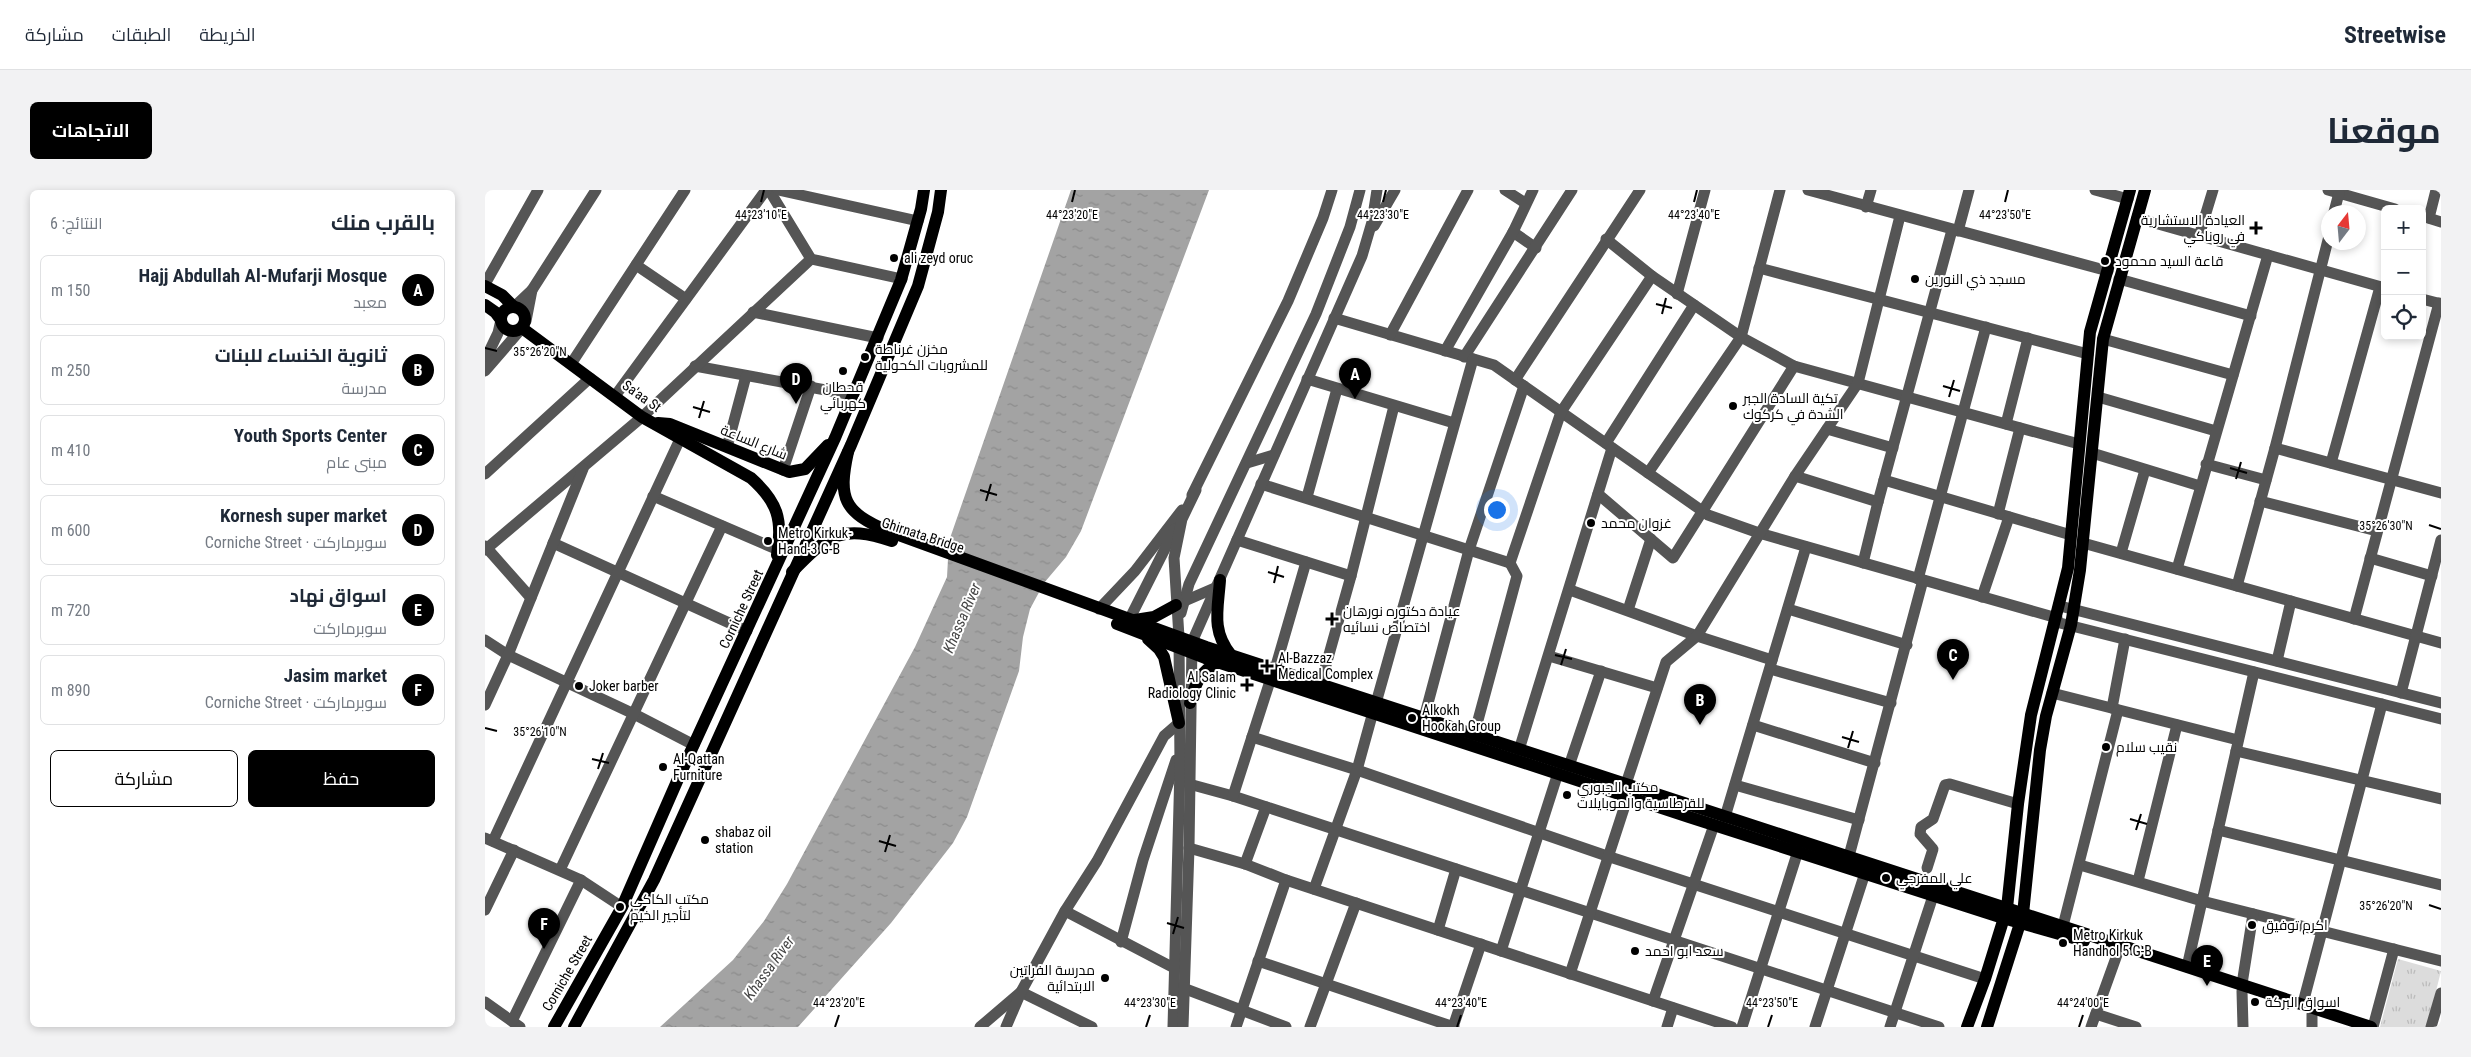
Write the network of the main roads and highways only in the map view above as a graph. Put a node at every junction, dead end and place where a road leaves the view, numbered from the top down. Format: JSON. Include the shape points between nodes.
{"nodes":[{"id":1,"x":924,"y":190,"type":"edge"},
{"id":2,"x":941,"y":190,"type":"edge"},
{"id":3,"x":2145,"y":190,"type":"edge"},
{"id":4,"x":2129,"y":194,"type":"edge"},
{"id":5,"x":485,"y":285,"type":"edge"},
{"id":6,"x":485,"y":305,"type":"edge"},
{"id":7,"x":514,"y":307,"type":"junction"},
{"id":8,"x":501,"y":320,"type":"junction"},
{"id":9,"x":524,"y":325,"type":"junction"},
{"id":10,"x":647,"y":419,"type":"junction"},
{"id":11,"x":835,"y":438,"type":"junction"},
{"id":12,"x":848,"y":452,"type":"junction"},
{"id":13,"x":931,"y":550,"type":"junction"},
{"id":14,"x":781,"y":551,"type":"junction"},
{"id":15,"x":792,"y":572,"type":"junction"},
{"id":16,"x":1219,"y":583,"type":"road end"},
{"id":17,"x":1053,"y":594,"type":"junction"},
{"id":18,"x":1178,"y":602,"type":"road end"},
{"id":19,"x":1129,"y":620,"type":"junction"},
{"id":20,"x":1140,"y":633,"type":"junction"},
{"id":21,"x":1185,"y":645,"type":"junction"},
{"id":22,"x":1231,"y":655,"type":"junction"},
{"id":23,"x":1219,"y":662,"type":"junction"},
{"id":24,"x":1273,"y":674,"type":"junction"},
{"id":25,"x":1190,"y":703,"type":"road end"},
{"id":26,"x":1375,"y":707,"type":"junction"},
{"id":27,"x":1179,"y":723,"type":"road end"},
{"id":28,"x":1564,"y":769,"type":"junction"},
{"id":29,"x":1627,"y":790,"type":"junction"},
{"id":30,"x":666,"y":807,"type":"junction"},
{"id":31,"x":684,"y":815,"type":"junction"},
{"id":32,"x":653,"y":838,"type":"junction"},
{"id":33,"x":670,"y":846,"type":"junction"},
{"id":34,"x":2005,"y":913,"type":"junction"},
{"id":35,"x":2022,"y":919,"type":"junction"},
{"id":36,"x":2242,"y":987,"type":"junction"},
{"id":37,"x":554,"y":1027,"type":"edge"},
{"id":38,"x":575,"y":1027,"type":"edge"},
{"id":39,"x":1967,"y":1027,"type":"edge"},
{"id":40,"x":1987,"y":1027,"type":"edge"},
{"id":41,"x":2351,"y":1027,"type":"edge"},
{"id":42,"x":2372,"y":1027,"type":"edge"}],
"edges":[{"from":1,"to":11,"type":"main road","name":"Corniche Street","via":[[902,279]]},
{"from":2,"to":12,"type":"main road","via":[[918,286]]},
{"from":3,"to":35,"type":"main road","via":[[2103,339],[2074,609],[2040,750]]},
{"from":4,"to":34,"type":"main road","via":[[2090,332],[2068,568],[2031,715]]},
{"from":5,"to":7,"type":"main road","via":[[503,295]]},
{"from":6,"to":8,"type":"main road"},
{"from":7,"to":8,"type":"main road","via":[[506,309]]},
{"from":7,"to":9,"type":"main road","via":[[524,313]]},
{"from":8,"to":9,"type":"main road","via":[[504,328],[511,331]]},
{"from":9,"to":10,"type":"main road","name":"Sa'aa St"},
{"from":10,"to":11,"type":"main road","name":"شارع الساعة","via":[[670,424],[795,472],[805,469]]},
{"from":10,"to":14,"type":"main road","name":"Sa'aa St","via":[[751,478],[767,492],[777,510]]},
{"from":11,"to":14,"type":"main road","name":"Corniche Street"},
{"from":12,"to":13,"type":"main road","name":"Ghirnata Bridge","via":[[842,489],[852,511],[866,522]]},
{"from":12,"to":15,"type":"main road"},
{"from":13,"to":15,"type":"main road","name":"Ghirnata Bridge","via":[[853,532],[826,541]]},
{"from":13,"to":17,"type":"main road","name":"Ghirnata Bridge"},
{"from":14,"to":30,"type":"main road","name":"Corniche Street"},
{"from":15,"to":31,"type":"main road"},
{"from":16,"to":22,"type":"main road","via":[[1217,630]]},
{"from":17,"to":19,"type":"main road"},
{"from":17,"to":20,"type":"main road"},
{"from":18,"to":19,"type":"main road","via":[[1155,617]]},
{"from":19,"to":21,"type":"main road"},
{"from":20,"to":21,"type":"main road"},
{"from":20,"to":27,"type":"main road","via":[[1155,644],[1164,657]]},
{"from":21,"to":22,"type":"main road"},
{"from":21,"to":23,"type":"main road"},
{"from":22,"to":24,"type":"main road"},
{"from":23,"to":24,"type":"main road"},
{"from":23,"to":25,"type":"main road","via":[[1199,677]]},
{"from":24,"to":26,"type":"main road"},
{"from":24,"to":26,"type":"main road","via":[[1321,683]]},
{"from":26,"to":28,"type":"main road"},
{"from":26,"to":28,"type":"main road","via":[[1424,718]]},
{"from":28,"to":29,"type":"main road"},
{"from":29,"to":34,"type":"main road","via":[[1849,856]]},
{"from":29,"to":34,"type":"main road","via":[[1714,824],[1933,896]]},
{"from":30,"to":31,"type":"main road"},
{"from":30,"to":32,"type":"main road","name":"Corniche Street"},
{"from":31,"to":33,"type":"main road"},
{"from":32,"to":33,"type":"main road"},
{"from":32,"to":37,"type":"main road","name":"Corniche Street","via":[[622,907]]},
{"from":33,"to":38,"type":"main road"},
{"from":34,"to":35,"type":"main road"},
{"from":34,"to":39,"type":"main road"},
{"from":35,"to":36,"type":"main road","via":[[2118,952]]},
{"from":35,"to":36,"type":"main road","via":[[2063,926]]},
{"from":35,"to":40,"type":"main road"},
{"from":36,"to":41,"type":"main road"},
{"from":36,"to":42,"type":"main road","via":[[2303,1003]]}]}
